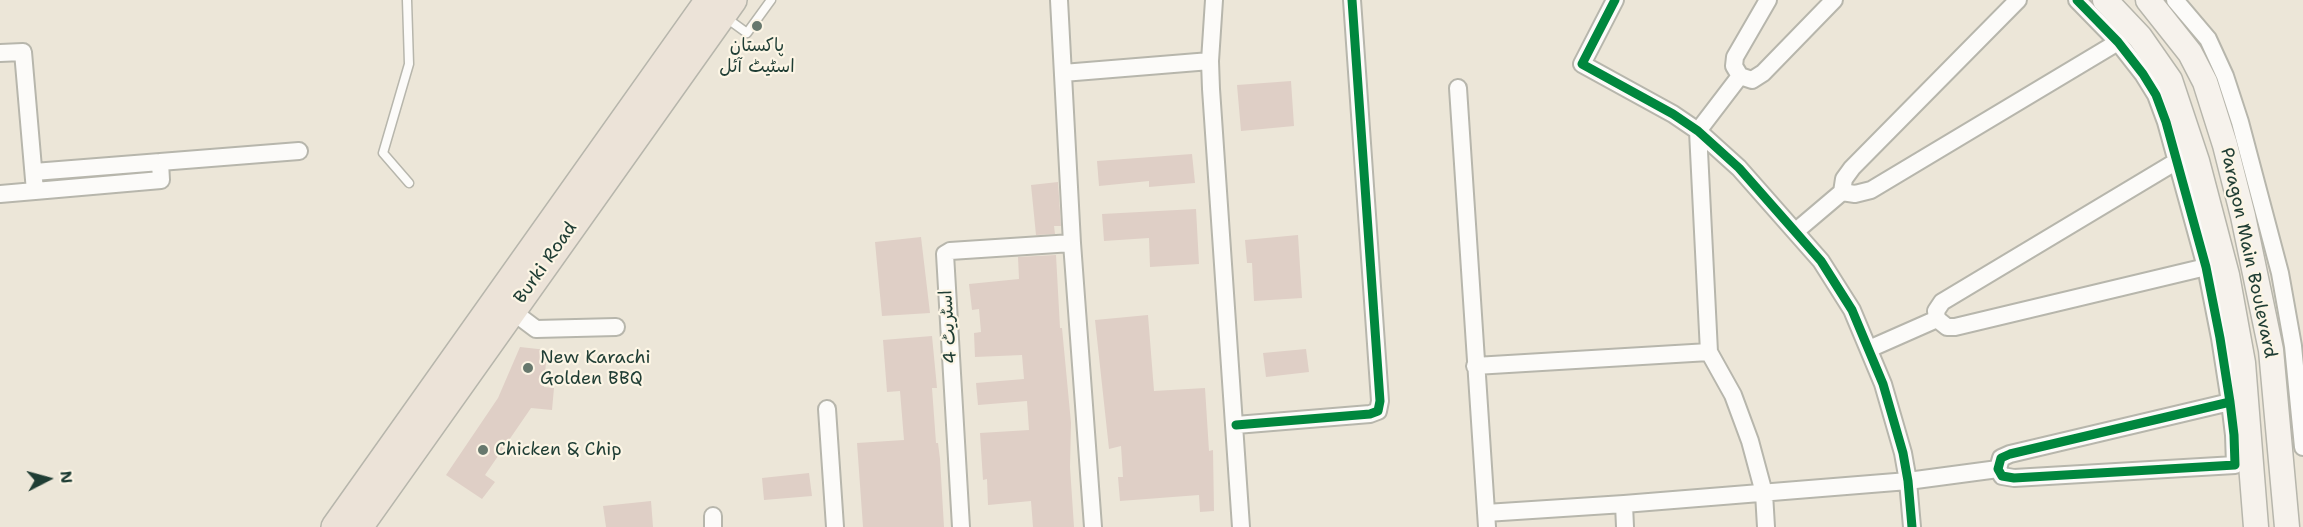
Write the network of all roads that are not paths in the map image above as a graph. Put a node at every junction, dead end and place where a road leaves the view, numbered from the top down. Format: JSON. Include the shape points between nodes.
{"nodes":[{"id":1,"x":407,"y":0,"type":"edge"},
{"id":2,"x":771,"y":0,"type":"edge"},
{"id":3,"x":1059,"y":0,"type":"edge"},
{"id":4,"x":1214,"y":0,"type":"edge"},
{"id":5,"x":1352,"y":0,"type":"edge"},
{"id":6,"x":1615,"y":0,"type":"edge"},
{"id":7,"x":1768,"y":0,"type":"edge"},
{"id":8,"x":1834,"y":0,"type":"edge"},
{"id":9,"x":2018,"y":0,"type":"edge"},
{"id":10,"x":2148,"y":0,"type":"edge"},
{"id":11,"x":2175,"y":0,"type":"edge"},
{"id":12,"x":2088,"y":1,"type":"edge"},
{"id":13,"x":721,"y":5,"type":"edge"},
{"id":14,"x":2118,"y":42,"type":"junction"},
{"id":15,"x":0,"y":54,"type":"edge"},
{"id":16,"x":1210,"y":61,"type":"junction"},
{"id":17,"x":1063,"y":73,"type":"junction"},
{"id":18,"x":1740,"y":76,"type":"junction"},
{"id":19,"x":1458,"y":88,"type":"dead end"},
{"id":20,"x":1698,"y":131,"type":"junction"},
{"id":21,"x":299,"y":151,"type":"dead end"},
{"id":22,"x":2177,"y":161,"type":"junction"},
{"id":23,"x":160,"y":162,"type":"junction"},
{"id":24,"x":34,"y":172,"type":"junction"},
{"id":25,"x":409,"y":183,"type":"dead end"},
{"id":26,"x":35,"y":191,"type":"junction"},
{"id":27,"x":1842,"y":192,"type":"junction"},
{"id":28,"x":0,"y":194,"type":"edge"},
{"id":29,"x":2202,"y":214,"type":"junction"},
{"id":30,"x":1796,"y":231,"type":"junction"},
{"id":31,"x":1072,"y":243,"type":"junction"},
{"id":32,"x":2206,"y":267,"type":"junction"},
{"id":33,"x":512,"y":311,"type":"junction"},
{"id":34,"x":1937,"y":319,"type":"junction"},
{"id":35,"x":616,"y":327,"type":"dead end"},
{"id":36,"x":2289,"y":348,"type":"edge"},
{"id":37,"x":1869,"y":349,"type":"junction"},
{"id":38,"x":1709,"y":352,"type":"junction"},
{"id":39,"x":1475,"y":366,"type":"junction"},
{"id":40,"x":2291,"y":375,"type":"edge"},
{"id":41,"x":2230,"y":402,"type":"junction"},
{"id":42,"x":827,"y":409,"type":"dead end"},
{"id":43,"x":1236,"y":425,"type":"junction"},
{"id":44,"x":2242,"y":434,"type":"junction"},
{"id":45,"x":2303,"y":447,"type":"edge"},
{"id":46,"x":1998,"y":469,"type":"junction"},
{"id":47,"x":1908,"y":481,"type":"junction"},
{"id":48,"x":1764,"y":493,"type":"junction"},
{"id":49,"x":1624,"y":504,"type":"junction"},
{"id":50,"x":1486,"y":520,"type":"edge"},
{"id":51,"x":335,"y":527,"type":"edge"},
{"id":52,"x":358,"y":527,"type":"edge"},
{"id":53,"x":836,"y":527,"type":"edge"},
{"id":54,"x":961,"y":527,"type":"edge"},
{"id":55,"x":1093,"y":527,"type":"edge"},
{"id":56,"x":1241,"y":527,"type":"edge"},
{"id":57,"x":1625,"y":527,"type":"edge"},
{"id":58,"x":1766,"y":527,"type":"edge"},
{"id":59,"x":1912,"y":527,"type":"edge"},
{"id":60,"x":2256,"y":527,"type":"edge"},
{"id":61,"x":2287,"y":527,"type":"edge"}],
"edges":[{"from":1,"to":25,"type":"lane","via":[[409,64],[383,153]]},
{"from":2,"to":13,"type":"lane","via":[[747,33]]},
{"from":3,"to":17,"type":"street"},
{"from":4,"to":16,"type":"street"},
{"from":5,"to":43,"type":"street","via":[[1378,411]]},
{"from":6,"to":20,"type":"street","via":[[1582,64]]},
{"from":7,"to":18,"type":"street","via":[[1735,57],[1734,66]]},
{"from":8,"to":18,"type":"street","via":[[1763,73],[1752,80]]},
{"from":9,"to":27,"type":"street","via":[[1852,168],[1844,179]]},
{"from":10,"to":36,"type":"street","name":"Paragon Main Boulevard","via":[[2190,52],[2205,82],[2243,216]]},
{"from":11,"to":36,"type":"street","via":[[2208,39],[2225,75],[2280,273]]},
{"from":12,"to":14,"type":"street"},
{"from":12,"to":29,"type":"street","via":[[2140,38],[2170,80],[2182,110]]},
{"from":13,"to":33,"type":"main road","name":"Burki Road"},
{"from":13,"to":51,"type":"main road","name":"Burki Road"},
{"from":14,"to":22,"type":"street","via":[[2156,94]]},
{"from":14,"to":27,"type":"street","via":[[1871,190]]},
{"from":15,"to":24,"type":"street","via":[[23,52]]},
{"from":16,"to":17,"type":"street"},
{"from":16,"to":43,"type":"street"},
{"from":17,"to":31,"type":"street"},
{"from":18,"to":20,"type":"street"},
{"from":19,"to":39,"type":"street"},
{"from":20,"to":30,"type":"street","via":[[1739,168]]},
{"from":20,"to":38,"type":"street"},
{"from":21,"to":23,"type":"street"},
{"from":22,"to":29,"type":"street"},
{"from":22,"to":34,"type":"street","via":[[1942,302],[1936,311]]},
{"from":23,"to":24,"type":"street"},
{"from":23,"to":26,"type":"street","via":[[161,180]]},
{"from":24,"to":26,"type":"street"},
{"from":26,"to":28,"type":"street"},
{"from":27,"to":30,"type":"street"},
{"from":29,"to":32,"type":"street"},
{"from":29,"to":44,"type":"street","via":[[2227,275],[2243,363]]},
{"from":30,"to":37,"type":"street","via":[[1821,261],[1852,310]]},
{"from":31,"to":54,"type":"street","name":"اسٹریٹ 4","via":[[945,254]]},
{"from":31,"to":55,"type":"street"},
{"from":32,"to":34,"type":"street","via":[[1955,327],[1947,327]]},
{"from":32,"to":41,"type":"street"},
{"from":33,"to":35,"type":"street","via":[[536,329]]},
{"from":33,"to":52,"type":"main road","name":"Burki Road"},
{"from":34,"to":37,"type":"street"},
{"from":36,"to":40,"type":"street","name":"Paragon Main Boulevard"},
{"from":37,"to":47,"type":"street","via":[[1883,384]]},
{"from":38,"to":39,"type":"street"},
{"from":38,"to":48,"type":"street","via":[[1733,395]]},
{"from":39,"to":50,"type":"street"},
{"from":40,"to":45,"type":"street"},
{"from":40,"to":61,"type":"street","name":"Paragon Main Boulevard"},
{"from":41,"to":44,"type":"street"},
{"from":41,"to":46,"type":"street","via":[[2010,454],[2001,458]]},
{"from":42,"to":53,"type":"street"},
{"from":43,"to":56,"type":"street"},
{"from":44,"to":46,"type":"street","via":[[2235,465],[2014,478],[2002,476]]},
{"from":44,"to":60,"type":"street"},
{"from":46,"to":47,"type":"street"},
{"from":47,"to":48,"type":"street"},
{"from":47,"to":59,"type":"street"},
{"from":48,"to":49,"type":"street"},
{"from":48,"to":58,"type":"street"},
{"from":49,"to":50,"type":"street"},
{"from":49,"to":57,"type":"street"}]}
